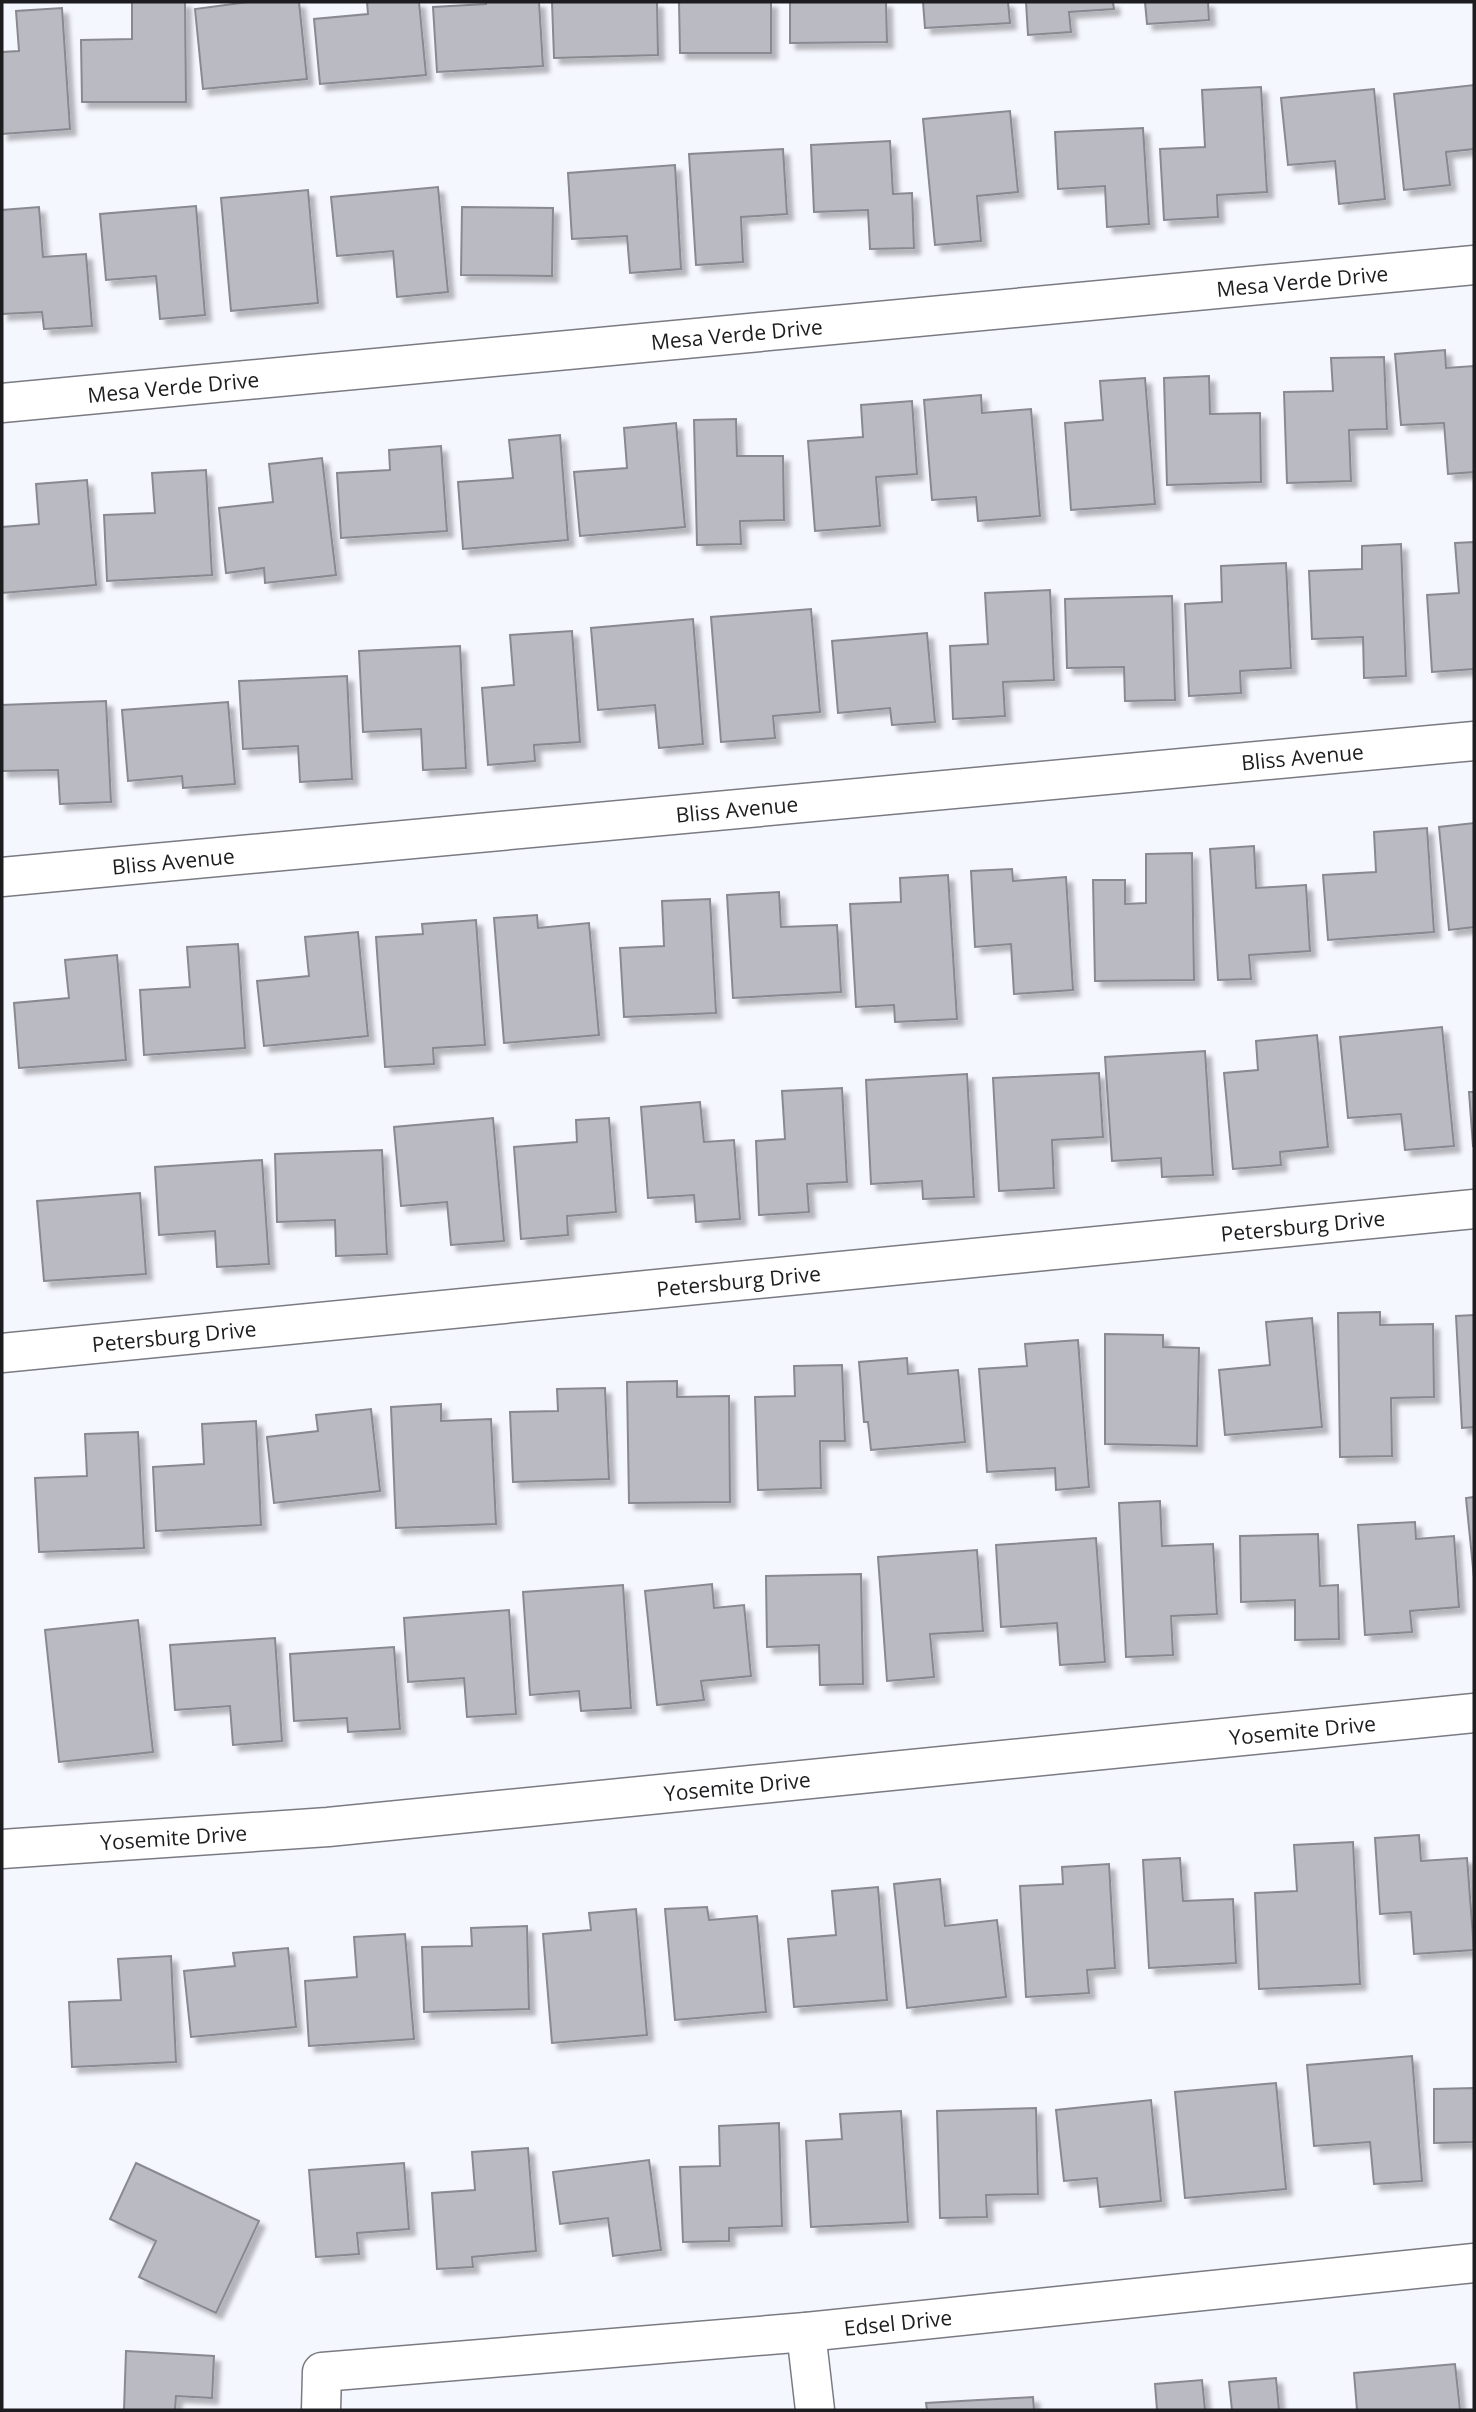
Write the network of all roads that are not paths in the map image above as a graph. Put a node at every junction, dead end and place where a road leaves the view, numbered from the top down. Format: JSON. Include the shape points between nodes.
{"nodes":[{"id":1,"x":1474,"y":265,"type":"edge"},
{"id":2,"x":2,"y":403,"type":"edge"},
{"id":3,"x":1474,"y":741,"type":"edge"},
{"id":4,"x":2,"y":877,"type":"edge"},
{"id":5,"x":1474,"y":1209,"type":"edge"},
{"id":6,"x":2,"y":1353,"type":"edge"},
{"id":7,"x":1474,"y":1713,"type":"edge"},
{"id":8,"x":2,"y":1849,"type":"edge"},
{"id":9,"x":1474,"y":2263,"type":"edge"},
{"id":10,"x":806,"y":2332,"type":"junction"},
{"id":11,"x":321,"y":2410,"type":"edge"},
{"id":12,"x":815,"y":2410,"type":"edge"}],
"edges":[{"from":1,"to":2,"type":"street","name":"Mesa Verde Drive"},
{"from":3,"to":4,"type":"street","name":"Bliss Avenue"},
{"from":5,"to":6,"type":"street","name":"Petersburg Drive"},
{"from":7,"to":8,"type":"street","name":"Yosemite Drive","via":[[328,1827]]},
{"from":9,"to":10,"type":"street","name":"Edsel Drive"},
{"from":10,"to":11,"type":"street","name":"Edsel Drive","via":[[322,2372]]},
{"from":10,"to":12,"type":"street"}]}
